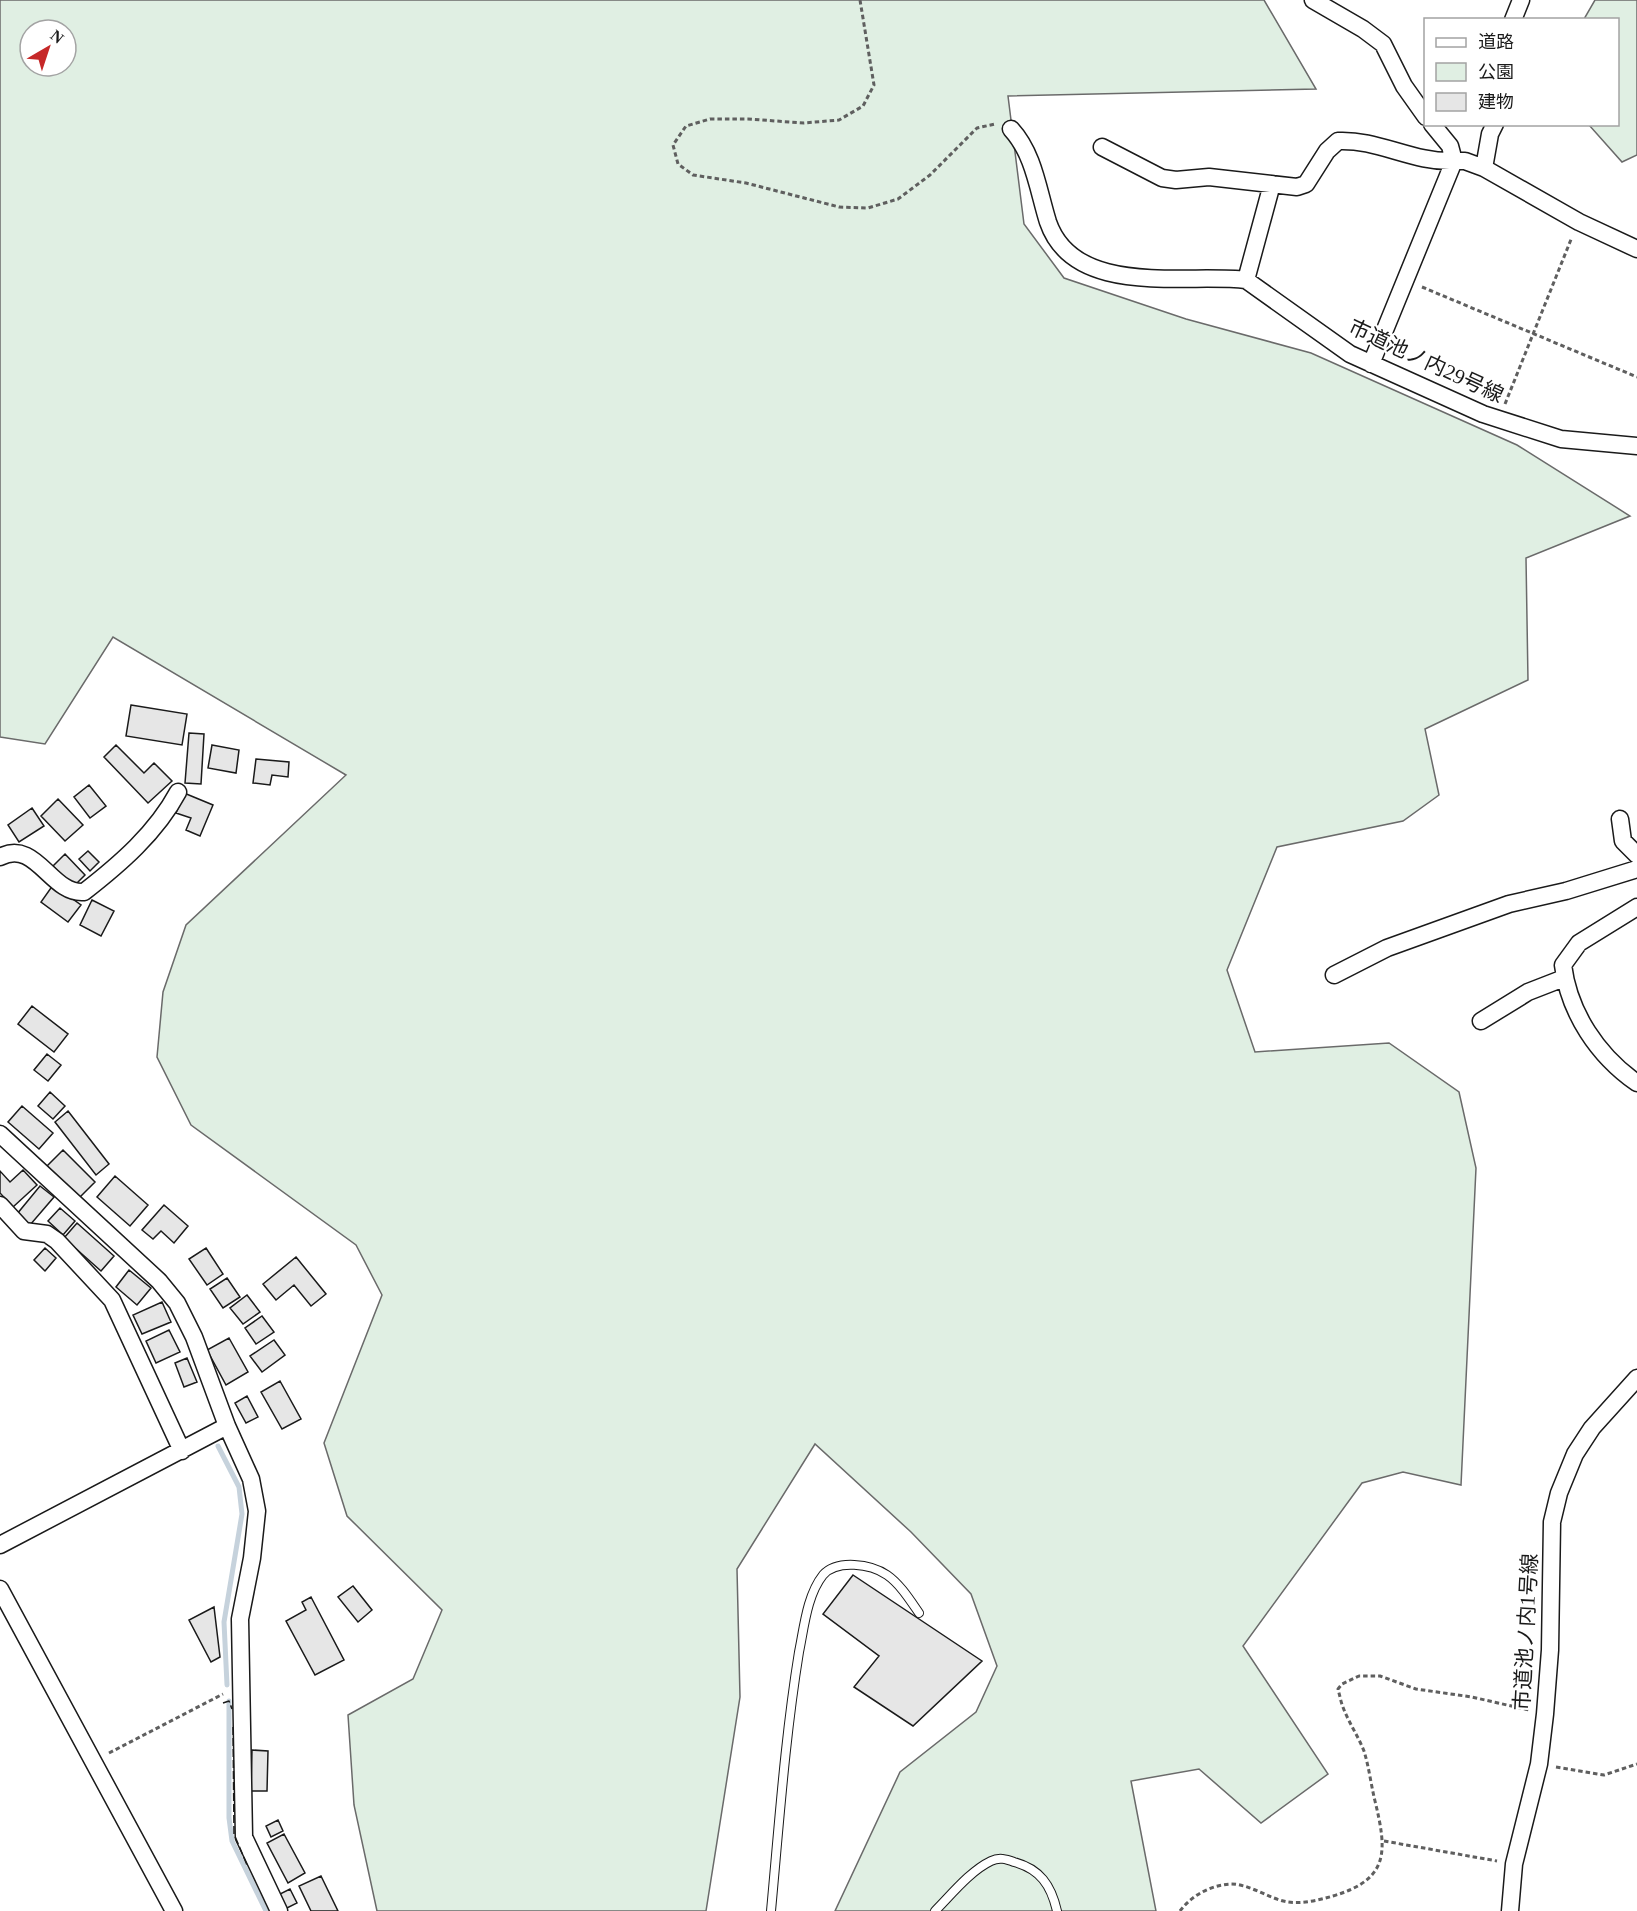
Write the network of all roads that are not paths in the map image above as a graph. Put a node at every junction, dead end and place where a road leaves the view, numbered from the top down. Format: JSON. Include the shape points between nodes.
{"nodes":[{"id":1,"x":1313,"y":0,"type":"edge"},
{"id":2,"x":1521,"y":0,"type":"edge"},
{"id":3,"x":1514,"y":18,"type":"edge"},
{"id":4,"x":1424,"y":116,"type":"edge"},
{"id":5,"x":1434,"y":126,"type":"edge"},
{"id":6,"x":1495,"y":126,"type":"edge"},
{"id":7,"x":1011,"y":129,"type":"road end"},
{"id":8,"x":1102,"y":147,"type":"dead end"},
{"id":9,"x":1454,"y":161,"type":"junction"},
{"id":10,"x":1484,"y":168,"type":"junction"},
{"id":11,"x":1272,"y":184,"type":"junction"},
{"id":12,"x":1637,"y":249,"type":"edge"},
{"id":13,"x":1246,"y":280,"type":"junction"},
{"id":14,"x":1371,"y":364,"type":"junction"},
{"id":15,"x":1637,"y":446,"type":"edge"},
{"id":16,"x":178,"y":792,"type":"dead end"},
{"id":17,"x":1620,"y":819,"type":"dead end"},
{"id":18,"x":1637,"y":855,"type":"edge"},
{"id":19,"x":0,"y":857,"type":"edge"},
{"id":20,"x":1637,"y":869,"type":"edge"},
{"id":21,"x":1637,"y":907,"type":"edge"},
{"id":22,"x":1334,"y":975,"type":"dead end"},
{"id":23,"x":1564,"y":978,"type":"junction"},
{"id":24,"x":1481,"y":1021,"type":"dead end"},
{"id":25,"x":1637,"y":1083,"type":"edge"},
{"id":26,"x":2,"y":1139,"type":"edge"},
{"id":27,"x":0,"y":1205,"type":"edge"},
{"id":28,"x":1637,"y":1378,"type":"edge"},
{"id":29,"x":227,"y":1426,"type":"junction"},
{"id":30,"x":182,"y":1452,"type":"junction"},
{"id":31,"x":0,"y":1545,"type":"edge"},
{"id":32,"x":0,"y":1589,"type":"edge"},
{"id":33,"x":919,"y":1613,"type":"dead end"},
{"id":34,"x":174,"y":1911,"type":"edge"},
{"id":35,"x":279,"y":1911,"type":"edge"},
{"id":36,"x":771,"y":1911,"type":"edge"},
{"id":37,"x":934,"y":1911,"type":"edge"},
{"id":38,"x":1058,"y":1911,"type":"edge"},
{"id":39,"x":1510,"y":1911,"type":"edge"}],
"edges":[{"from":1,"to":4,"type":"street","via":[[1383,44]]},
{"from":2,"to":3,"type":"street"},
{"from":5,"to":9,"type":"street","via":[[1450,146]]},
{"from":6,"to":10,"type":"street"},
{"from":7,"to":13,"type":"street","name":"市道池ノ内29号線","via":[[1031,161],[1050,228],[1069,253],[1082,261],[1142,279]]},
{"from":8,"to":11,"type":"street","via":[[1162,178],[1209,177]]},
{"from":9,"to":10,"type":"street"},
{"from":9,"to":11,"type":"street","via":[[1415,159],[1361,143],[1338,141],[1303,187]]},
{"from":9,"to":14,"type":"street"},
{"from":10,"to":12,"type":"street","via":[[1579,222]]},
{"from":11,"to":13,"type":"street"},
{"from":13,"to":14,"type":"street","name":"市道池ノ内29号線","via":[[1335,345]]},
{"from":14,"to":15,"type":"street","name":"市道池ノ内29号線","via":[[1499,419],[1561,439]]},
{"from":16,"to":19,"type":"street","via":[[154,828],[84,892],[71,890],[23,853]]},
{"from":17,"to":18,"type":"street","via":[[1623,841]]},
{"from":20,"to":22,"type":"street","via":[[1509,904],[1387,948]]},
{"from":21,"to":23,"type":"street","via":[[1580,943],[1563,965]]},
{"from":23,"to":24,"type":"street","via":[[1528,992]]},
{"from":23,"to":25,"type":"street","via":[[1576,1010],[1599,1049],[1615,1068]]},
{"from":26,"to":29,"type":"street","via":[[159,1281],[177,1303]]},
{"from":27,"to":30,"type":"street","via":[[24,1231],[47,1234],[57,1241],[112,1300]]},
{"from":28,"to":39,"type":"street","name":"市道池ノ内1号線","via":[[1581,1446],[1559,1493],[1552,1522],[1545,1714],[1539,1764],[1514,1864]]},
{"from":29,"to":30,"type":"street"},
{"from":29,"to":35,"type":"street","via":[[251,1479],[257,1511],[240,1619],[244,1837]]},
{"from":30,"to":31,"type":"street"},
{"from":32,"to":34,"type":"street"},
{"from":33,"to":36,"type":"lane","via":[[900,1587],[879,1571],[836,1565],[816,1586],[805,1621],[791,1699]]},
{"from":37,"to":38,"type":"lane","via":[[980,1868],[1002,1858],[1038,1873],[1053,1893]]}]}
